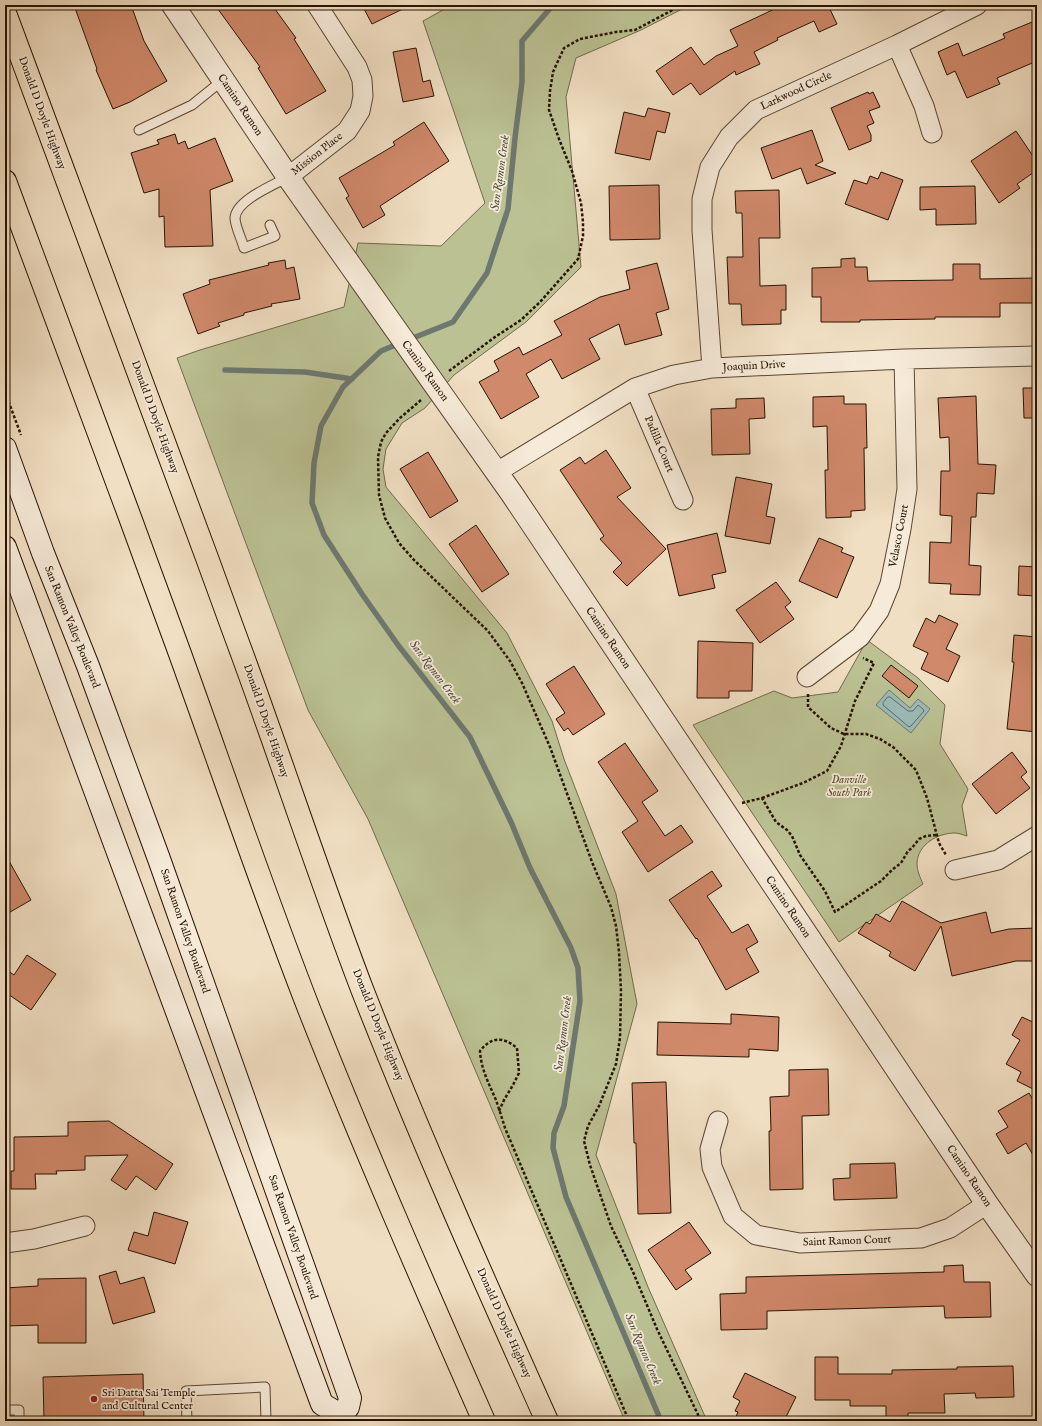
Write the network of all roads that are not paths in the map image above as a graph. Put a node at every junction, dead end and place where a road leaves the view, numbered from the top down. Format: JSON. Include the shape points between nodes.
{"nodes":[{"id":1,"x":173,"y":5,"type":"edge"},
{"id":2,"x":317,"y":5,"type":"edge"},
{"id":3,"x":977,"y":5,"type":"edge"},
{"id":4,"x":5,"y":13,"type":"edge"},
{"id":5,"x":897,"y":45,"type":"junction"},
{"id":6,"x":223,"y":80,"type":"junction"},
{"id":7,"x":139,"y":130,"type":"dead end"},
{"id":8,"x":932,"y":133,"type":"dead end"},
{"id":9,"x":288,"y":177,"type":"junction"},
{"id":10,"x":5,"y":181,"type":"edge"},
{"id":11,"x":270,"y":225,"type":"dead end"},
{"id":12,"x":1037,"y":356,"type":"edge"},
{"id":13,"x":904,"y":359,"type":"junction"},
{"id":14,"x":712,"y":368,"type":"junction"},
{"id":15,"x":635,"y":388,"type":"junction"},
{"id":16,"x":5,"y":448,"type":"edge"},
{"id":17,"x":497,"y":472,"type":"junction"},
{"id":18,"x":683,"y":500,"type":"dead end"},
{"id":19,"x":5,"y":548,"type":"edge"},
{"id":20,"x":807,"y":677,"type":"road end"},
{"id":21,"x":1037,"y":836,"type":"edge"},
{"id":22,"x":955,"y":870,"type":"road end"},
{"id":23,"x":718,"y":1121,"type":"dead end"},
{"id":24,"x":987,"y":1204,"type":"junction"},
{"id":25,"x":85,"y":1226,"type":"dead end"},
{"id":26,"x":5,"y":1243,"type":"edge"},
{"id":27,"x":1037,"y":1275,"type":"edge"},
{"id":28,"x":5,"y":1410,"type":"edge"},
{"id":29,"x":343,"y":1418,"type":"edge"},
{"id":30,"x":19,"y":1421,"type":"edge"},
{"id":31,"x":187,"y":1421,"type":"edge"},
{"id":32,"x":266,"y":1421,"type":"edge"},
{"id":33,"x":484,"y":1421,"type":"edge"},
{"id":34,"x":548,"y":1421,"type":"edge"}],
"edges":[{"from":1,"to":6,"type":"main road","name":"Camino Ramon"},
{"from":2,"to":9,"type":"street","name":"Mission Place","via":[[358,67],[363,96],[360,111],[347,131]]},
{"from":3,"to":5,"type":"street","name":"Larkwood Circle"},
{"from":4,"to":34,"type":"highway","name":"Donald D Doyle Highway","via":[[235,634],[362,989],[483,1277]]},
{"from":5,"to":8,"type":"street","via":[[924,106]]},
{"from":5,"to":14,"type":"street","name":"Larkwood Circle","via":[[756,110],[729,136],[710,167],[702,199],[702,230]]},
{"from":6,"to":7,"type":"lane","via":[[192,105]]},
{"from":6,"to":9,"type":"main road","name":"Camino Ramon"},
{"from":9,"to":11,"type":"lane","via":[[246,201],[237,210],[235,219],[244,248],[275,236]]},
{"from":9,"to":17,"type":"main road","name":"Camino Ramon"},
{"from":10,"to":33,"type":"highway","via":[[308,1006],[373,1166]]},
{"from":12,"to":13,"type":"street","name":"Joaquin Drive"},
{"from":13,"to":14,"type":"street","name":"Joaquin Drive"},
{"from":13,"to":20,"type":"street","name":"Velasco Court","via":[[907,489],[890,584],[879,611],[860,637]]},
{"from":14,"to":15,"type":"street","name":"Joaquin Drive","via":[[674,374]]},
{"from":15,"to":17,"type":"street","name":"Joaquin Drive"},
{"from":15,"to":18,"type":"street","name":"Padilla Court"},
{"from":16,"to":29,"type":"main road","name":"San Ramon Valley Boulevard","via":[[159,859],[350,1398]]},
{"from":17,"to":24,"type":"main road","name":"Camino Ramon"},
{"from":19,"to":29,"type":"main road","name":"San Ramon Valley Boulevard","via":[[322,1404]]},
{"from":21,"to":22,"type":"street","via":[[998,860]]},
{"from":23,"to":24,"type":"street","name":"Saint Ramon Court","via":[[710,1149],[712,1167],[733,1216],[756,1235],[800,1243],[921,1238],[950,1228]]},
{"from":24,"to":27,"type":"main road","name":"Camino Ramon"},
{"from":25,"to":26,"type":"street","via":[[34,1239]]},
{"from":28,"to":30,"type":"lane","via":[[19,1410]]},
{"from":31,"to":32,"type":"lane","via":[[186,1391],[265,1387]]}]}
